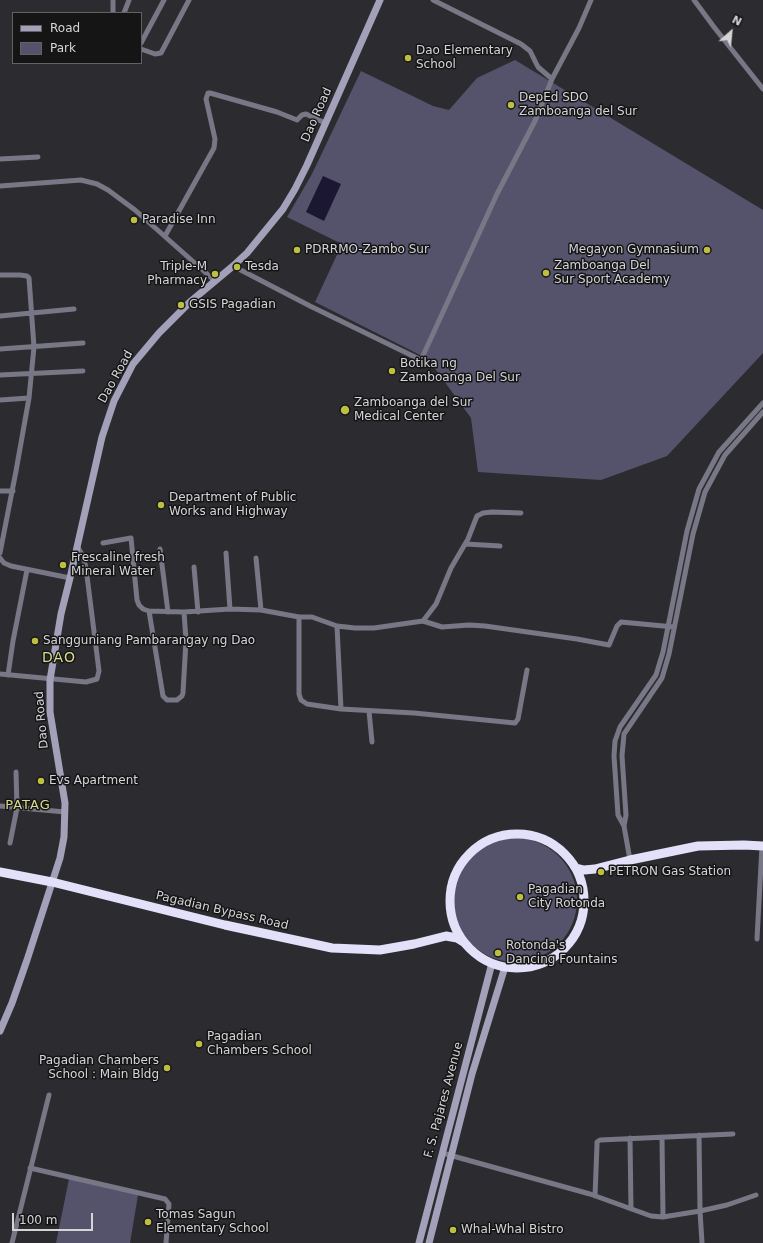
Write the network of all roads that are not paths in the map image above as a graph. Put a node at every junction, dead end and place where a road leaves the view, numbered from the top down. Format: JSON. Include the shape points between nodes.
{"nodes":[{"id":1,"x":113,"y":0,"type":"edge"},
{"id":2,"x":128,"y":0,"type":"edge"},
{"id":3,"x":164,"y":0,"type":"edge"},
{"id":4,"x":189,"y":0,"type":"edge"},
{"id":5,"x":380,"y":0,"type":"edge"},
{"id":6,"x":433,"y":0,"type":"edge"},
{"id":7,"x":592,"y":0,"type":"edge"},
{"id":8,"x":694,"y":0,"type":"edge"},
{"id":9,"x":113,"y":12,"type":"edge"},
{"id":10,"x":124,"y":12,"type":"edge"},
{"id":11,"x":142,"y":41,"type":"edge"},
{"id":12,"x":142,"y":49,"type":"edge"},
{"id":13,"x":552,"y":79,"type":"junction"},
{"id":14,"x":763,"y":90,"type":"edge"},
{"id":15,"x":326,"y":123,"type":"junction"},
{"id":16,"x":38,"y":156,"type":"dead end"},
{"id":17,"x":0,"y":159,"type":"edge"},
{"id":18,"x":0,"y":186,"type":"edge"},
{"id":19,"x":165,"y":236,"type":"junction"},
{"id":20,"x":233,"y":266,"type":"junction"},
{"id":21,"x":0,"y":275,"type":"edge"},
{"id":22,"x":215,"y":281,"type":"junction"},
{"id":23,"x":74,"y":309,"type":"dead end"},
{"id":24,"x":33,"y":314,"type":"junction"},
{"id":25,"x":0,"y":316,"type":"edge"},
{"id":26,"x":83,"y":343,"type":"dead end"},
{"id":27,"x":34,"y":347,"type":"junction"},
{"id":28,"x":0,"y":349,"type":"edge"},
{"id":29,"x":83,"y":371,"type":"dead end"},
{"id":30,"x":32,"y":374,"type":"junction"},
{"id":31,"x":0,"y":375,"type":"edge"},
{"id":32,"x":29,"y":398,"type":"junction"},
{"id":33,"x":0,"y":400,"type":"edge"},
{"id":34,"x":763,"y":403,"type":"edge"},
{"id":35,"x":763,"y":412,"type":"edge"},
{"id":36,"x":13,"y":490,"type":"junction"},
{"id":37,"x":0,"y":491,"type":"edge"},
{"id":38,"x":521,"y":513,"type":"dead end"},
{"id":39,"x":103,"y":544,"type":"dead end"},
{"id":40,"x":466,"y":544,"type":"junction"},
{"id":41,"x":77,"y":546,"type":"junction"},
{"id":42,"x":500,"y":546,"type":"dead end"},
{"id":43,"x":160,"y":549,"type":"dead end"},
{"id":44,"x":0,"y":553,"type":"edge"},
{"id":45,"x":226,"y":553,"type":"dead end"},
{"id":46,"x":0,"y":558,"type":"edge"},
{"id":47,"x":256,"y":558,"type":"dead end"},
{"id":48,"x":2,"y":565,"type":"edge"},
{"id":49,"x":194,"y":567,"type":"dead end"},
{"id":50,"x":28,"y":570,"type":"junction"},
{"id":51,"x":70,"y":578,"type":"junction"},
{"id":52,"x":230,"y":609,"type":"junction"},
{"id":53,"x":261,"y":610,"type":"junction"},
{"id":54,"x":149,"y":611,"type":"junction"},
{"id":55,"x":168,"y":612,"type":"junction"},
{"id":56,"x":184,"y":612,"type":"junction"},
{"id":57,"x":198,"y":612,"type":"junction"},
{"id":58,"x":299,"y":617,"type":"junction"},
{"id":59,"x":423,"y":621,"type":"junction"},
{"id":60,"x":337,"y":626,"type":"junction"},
{"id":61,"x":668,"y":626,"type":"junction"},
{"id":62,"x":674,"y":627,"type":"junction"},
{"id":63,"x":527,"y":670,"type":"dead end"},
{"id":64,"x":0,"y":674,"type":"edge"},
{"id":65,"x":8,"y":675,"type":"junction"},
{"id":66,"x":50,"y":680,"type":"junction"},
{"id":67,"x":342,"y":709,"type":"junction"},
{"id":68,"x":369,"y":711,"type":"junction"},
{"id":69,"x":372,"y":742,"type":"dead end"},
{"id":70,"x":16,"y":772,"type":"dead end"},
{"id":71,"x":0,"y":806,"type":"edge"},
{"id":72,"x":18,"y":808,"type":"junction"},
{"id":73,"x":65,"y":812,"type":"junction"},
{"id":74,"x":624,"y":826,"type":"junction"},
{"id":75,"x":10,"y":843,"type":"dead end"},
{"id":76,"x":762,"y":846,"type":"edge"},
{"id":77,"x":630,"y":860,"type":"junction"},
{"id":78,"x":576,"y":868,"type":"junction"},
{"id":79,"x":595,"y":869,"type":"junction"},
{"id":80,"x":0,"y":872,"type":"edge"},
{"id":81,"x":52,"y":882,"type":"junction"},
{"id":82,"x":583,"y":886,"type":"junction"},
{"id":83,"x":453,"y":920,"type":"junction"},
{"id":84,"x":440,"y":937,"type":"junction"},
{"id":85,"x":757,"y":939,"type":"dead end"},
{"id":86,"x":466,"y":943,"type":"junction"},
{"id":87,"x":492,"y":963,"type":"junction"},
{"id":88,"x":505,"y":967,"type":"junction"},
{"id":89,"x":0,"y":1031,"type":"edge"},
{"id":90,"x":49,"y":1095,"type":"dead end"},
{"id":91,"x":733,"y":1134,"type":"dead end"},
{"id":92,"x":699,"y":1135,"type":"junction"},
{"id":93,"x":662,"y":1137,"type":"junction"},
{"id":94,"x":630,"y":1138,"type":"junction"},
{"id":95,"x":442,"y":1153,"type":"junction"},
{"id":96,"x":452,"y":1155,"type":"junction"},
{"id":97,"x":30,"y":1168,"type":"junction"},
{"id":98,"x":595,"y":1196,"type":"junction"},
{"id":99,"x":756,"y":1196,"type":"dead end"},
{"id":100,"x":631,"y":1209,"type":"junction"},
{"id":101,"x":427,"y":1210,"type":"junction"},
{"id":102,"x":700,"y":1211,"type":"junction"},
{"id":103,"x":437,"y":1213,"type":"junction"},
{"id":104,"x":663,"y":1218,"type":"junction"},
{"id":105,"x":12,"y":1243,"type":"edge"},
{"id":106,"x":166,"y":1243,"type":"edge"},
{"id":107,"x":419,"y":1243,"type":"edge"},
{"id":108,"x":429,"y":1243,"type":"edge"},
{"id":109,"x":702,"y":1243,"type":"edge"}],
"edges":[{"from":1,"to":9,"type":"street"},
{"from":2,"to":10,"type":"street"},
{"from":3,"to":11,"type":"street"},
{"from":4,"to":12,"type":"street","via":[[161,53],[155,54]]},
{"from":5,"to":15,"type":"street","name":"Dao Road"},
{"from":6,"to":13,"type":"street","via":[[521,44],[530,51],[538,67]]},
{"from":7,"to":13,"type":"street"},
{"from":8,"to":14,"type":"street"},
{"from":13,"to":20,"type":"street","via":[[421,360]]},
{"from":15,"to":19,"type":"street","via":[[306,114],[297,120],[208,93],[206,99],[215,139],[214,148]]},
{"from":15,"to":20,"type":"street","name":"Dao Road","via":[[283,210]]},
{"from":16,"to":17,"type":"street"},
{"from":18,"to":19,"type":"street","via":[[81,180],[90,182],[108,190]]},
{"from":19,"to":22,"type":"street"},
{"from":20,"to":22,"type":"street","name":"Dao Road"},
{"from":21,"to":24,"type":"street","via":[[20,274],[29,278]]},
{"from":22,"to":41,"type":"street","name":"Dao Road","via":[[158,333],[133,364],[114,400],[104,430]]},
{"from":23,"to":24,"type":"street"},
{"from":24,"to":25,"type":"street"},
{"from":24,"to":27,"type":"street"},
{"from":26,"to":27,"type":"street"},
{"from":27,"to":28,"type":"street"},
{"from":27,"to":30,"type":"street"},
{"from":29,"to":30,"type":"street"},
{"from":30,"to":31,"type":"street"},
{"from":30,"to":32,"type":"street"},
{"from":32,"to":33,"type":"street"},
{"from":32,"to":36,"type":"street"},
{"from":34,"to":61,"type":"street","via":[[719,452],[699,489],[687,531]]},
{"from":35,"to":62,"type":"street","via":[[725,455],[705,492],[693,534]]},
{"from":36,"to":37,"type":"street"},
{"from":36,"to":44,"type":"street"},
{"from":38,"to":40,"type":"street","via":[[480,514]]},
{"from":39,"to":54,"type":"street","via":[[131,538],[137,600],[143,609]]},
{"from":40,"to":42,"type":"street"},
{"from":40,"to":59,"type":"street","via":[[451,568],[436,604]]},
{"from":41,"to":51,"type":"street","name":"Dao Road"},
{"from":41,"to":66,"type":"street","via":[[86,568],[98,675],[97,679],[86,682]]},
{"from":43,"to":55,"type":"street"},
{"from":45,"to":52,"type":"street"},
{"from":46,"to":48,"type":"street"},
{"from":47,"to":53,"type":"street"},
{"from":48,"to":50,"type":"street"},
{"from":49,"to":57,"type":"street"},
{"from":50,"to":51,"type":"street"},
{"from":50,"to":65,"type":"street"},
{"from":51,"to":66,"type":"street","name":"Dao Road"},
{"from":52,"to":53,"type":"street"},
{"from":52,"to":57,"type":"street"},
{"from":53,"to":58,"type":"street"},
{"from":54,"to":55,"type":"street"},
{"from":54,"to":56,"type":"street","via":[[163,696],[167,700],[177,700],[183,693],[186,640]]},
{"from":55,"to":56,"type":"street"},
{"from":56,"to":57,"type":"street"},
{"from":58,"to":60,"type":"street","via":[[315,618]]},
{"from":58,"to":67,"type":"street","via":[[301,700],[307,704]]},
{"from":59,"to":60,"type":"street","via":[[374,628]]},
{"from":59,"to":61,"type":"street","via":[[442,627],[485,626],[609,646],[620,622]]},
{"from":60,"to":67,"type":"street"},
{"from":61,"to":62,"type":"street"},
{"from":61,"to":74,"type":"street","via":[[664,652],[656,675],[620,727],[615,741],[618,815]]},
{"from":62,"to":74,"type":"street","via":[[662,678],[624,734]]},
{"from":63,"to":68,"type":"street","via":[[518,719],[515,723]]},
{"from":64,"to":65,"type":"street"},
{"from":65,"to":66,"type":"street"},
{"from":66,"to":73,"type":"street","name":"Dao Road","via":[[50,712]]},
{"from":67,"to":68,"type":"street"},
{"from":68,"to":69,"type":"street"},
{"from":70,"to":72,"type":"street"},
{"from":71,"to":72,"type":"street"},
{"from":72,"to":73,"type":"street"},
{"from":72,"to":75,"type":"street"},
{"from":73,"to":81,"type":"street","name":"Dao Road","via":[[64,837]]},
{"from":74,"to":77,"type":"street"},
{"from":76,"to":77,"type":"highway","via":[[698,846]]},
{"from":76,"to":85,"type":"street"},
{"from":77,"to":79,"type":"highway"},
{"from":78,"to":79,"type":"highway"},
{"from":78,"to":82,"type":"highway"},
{"from":78,"to":83,"type":"highway","via":[[558,848],[539,838],[517,834],[491,839],[469,854],[455,876],[450,893]]},
{"from":79,"to":82,"type":"highway","via":[[588,874]]},
{"from":80,"to":81,"type":"highway","name":"Pagadian Bypass Road"},
{"from":81,"to":84,"type":"highway","name":"Pagadian Bypass Road","via":[[225,925],[332,948],[380,950]]},
{"from":81,"to":89,"type":"street","name":"Dao Road","via":[[25,967]]},
{"from":82,"to":88,"type":"highway","via":[[584,910],[581,922],[566,947],[552,959],[541,964]]},
{"from":83,"to":84,"type":"highway","via":[[448,930]]},
{"from":83,"to":86,"type":"highway"},
{"from":84,"to":86,"type":"highway","name":"Pagadian Bypass Road","via":[[457,938]]},
{"from":86,"to":87,"type":"highway","via":[[478,955]]},
{"from":87,"to":88,"type":"highway"},
{"from":87,"to":95,"type":"street","name":"F. S. Pajares Avenue"},
{"from":88,"to":96,"type":"street","name":"F. S. Pajares Avenue","via":[[472,1074]]},
{"from":90,"to":97,"type":"street"},
{"from":91,"to":92,"type":"street"},
{"from":92,"to":93,"type":"street"},
{"from":92,"to":102,"type":"street"},
{"from":93,"to":94,"type":"street"},
{"from":93,"to":104,"type":"street"},
{"from":94,"to":98,"type":"street","via":[[597,1142]]},
{"from":94,"to":100,"type":"street"},
{"from":95,"to":96,"type":"street"},
{"from":95,"to":101,"type":"street","name":"F. S. Pajares Avenue"},
{"from":96,"to":98,"type":"street"},
{"from":96,"to":103,"type":"street","name":"F. S. Pajares Avenue"},
{"from":97,"to":105,"type":"street"},
{"from":97,"to":106,"type":"street","via":[[166,1199],[169,1204]]},
{"from":98,"to":100,"type":"street"},
{"from":99,"to":102,"type":"street"},
{"from":100,"to":104,"type":"street"},
{"from":101,"to":103,"type":"street"},
{"from":101,"to":107,"type":"street","name":"F. S. Pajares Avenue"},
{"from":102,"to":104,"type":"street"},
{"from":102,"to":109,"type":"street"},
{"from":103,"to":108,"type":"street","name":"F. S. Pajares Avenue"}]}
